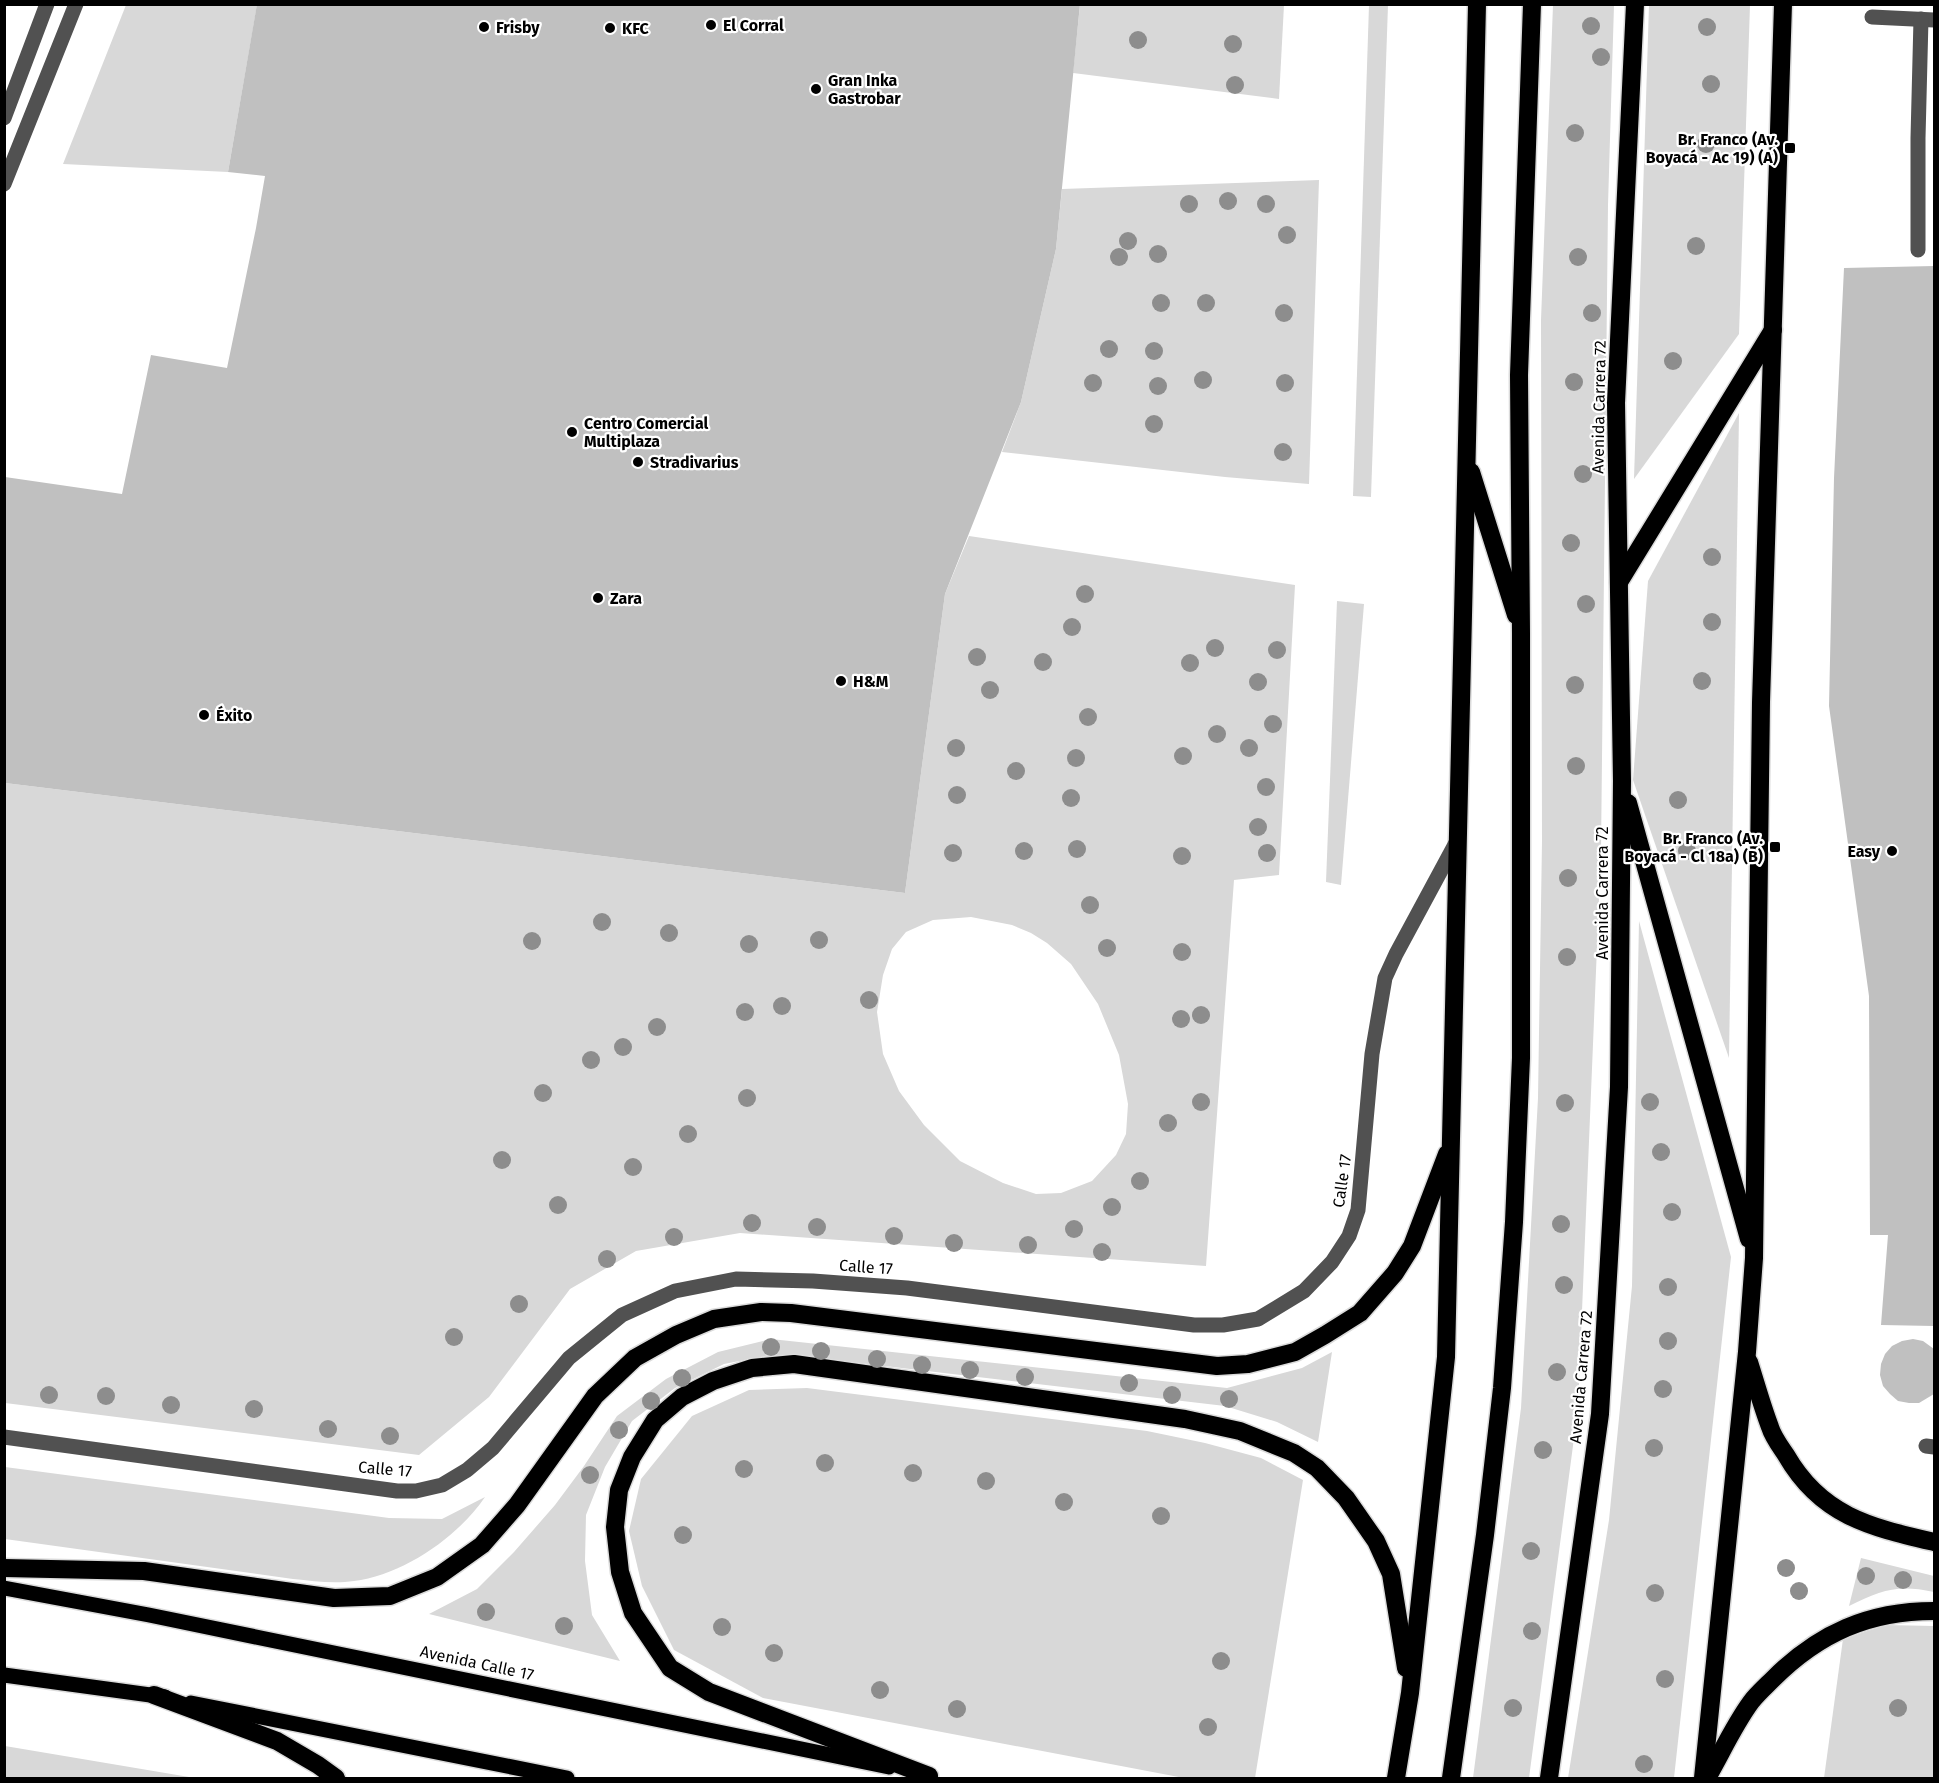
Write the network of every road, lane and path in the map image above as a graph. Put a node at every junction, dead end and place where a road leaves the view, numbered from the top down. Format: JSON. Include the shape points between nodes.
{"nodes":[{"id":1,"x":47,"y":4,"type":"edge"},
{"id":2,"x":76,"y":4,"type":"edge"},
{"id":3,"x":1477,"y":4,"type":"edge"},
{"id":4,"x":1532,"y":4,"type":"edge"},
{"id":5,"x":1635,"y":4,"type":"edge"},
{"id":6,"x":1783,"y":4,"type":"edge"},
{"id":7,"x":1872,"y":17,"type":"dead end"},
{"id":8,"x":1928,"y":19,"type":"edge"},
{"id":9,"x":4,"y":118,"type":"edge"},
{"id":10,"x":4,"y":184,"type":"edge"},
{"id":11,"x":1918,"y":250,"type":"dead end"},
{"id":12,"x":1774,"y":329,"type":"junction"},
{"id":13,"x":1467,"y":459,"type":"junction"},
{"id":14,"x":1619,"y":582,"type":"junction"},
{"id":15,"x":1521,"y":633,"type":"junction"},
{"id":16,"x":1622,"y":781,"type":"junction"},
{"id":17,"x":1458,"y":839,"type":"junction"},
{"id":18,"x":1452,"y":1142,"type":"junction"},
{"id":19,"x":1754,"y":1258,"type":"junction"},
{"id":20,"x":1746,"y":1352,"type":"junction"},
{"id":21,"x":4,"y":1437,"type":"edge"},
{"id":22,"x":1935,"y":1542,"type":"edge"},
{"id":23,"x":4,"y":1568,"type":"edge"},
{"id":24,"x":4,"y":1588,"type":"edge"},
{"id":25,"x":1935,"y":1611,"type":"edge"},
{"id":26,"x":4,"y":1675,"type":"edge"},
{"id":27,"x":1410,"y":1693,"type":"junction"},
{"id":28,"x":154,"y":1695,"type":"junction"},
{"id":29,"x":935,"y":1777,"type":"edge"},
{"id":30,"x":336,"y":1779,"type":"edge"},
{"id":31,"x":567,"y":1779,"type":"edge"},
{"id":32,"x":1396,"y":1779,"type":"edge"},
{"id":33,"x":1451,"y":1779,"type":"edge"},
{"id":34,"x":1549,"y":1779,"type":"edge"},
{"id":35,"x":1705,"y":1779,"type":"edge"}],
"edges":[{"from":1,"to":9,"type":"street"},
{"from":2,"to":10,"type":"street"},
{"from":3,"to":13,"type":"highway"},
{"from":4,"to":15,"type":"highway","via":[[1518,375]]},
{"from":5,"to":14,"type":"highway","name":"Avenida Carrera 72","via":[[1616,403]]},
{"from":6,"to":12,"type":"highway"},
{"from":7,"to":8,"type":"street"},
{"from":8,"to":11,"type":"street","via":[[1918,138]]},
{"from":12,"to":14,"type":"highway"},
{"from":12,"to":19,"type":"highway","via":[[1761,702]]},
{"from":13,"to":15,"type":"highway"},
{"from":13,"to":17,"type":"highway"},
{"from":14,"to":16,"type":"highway","name":"Avenida Carrera 72"},
{"from":15,"to":33,"type":"highway","via":[[1521,1058],[1514,1222],[1502,1388]]},
{"from":16,"to":19,"type":"highway"},
{"from":16,"to":34,"type":"highway","name":"Avenida Carrera 72","via":[[1619,1087],[1600,1414]]},
{"from":17,"to":18,"type":"highway"},
{"from":17,"to":21,"type":"street","name":"Calle 17","via":[[1385,978],[1372,1054],[1358,1210],[1349,1236],[1332,1262],[1304,1291],[1258,1319],[1194,1326],[907,1288],[813,1281],[736,1279],[675,1291],[622,1315],[569,1358],[493,1448],[467,1470],[442,1485],[416,1491]]},
{"from":18,"to":23,"type":"highway","via":[[1412,1246],[1395,1273],[1359,1312],[1295,1352],[1273,1359],[1217,1366],[791,1312],[714,1319],[636,1358],[595,1395],[517,1505],[482,1545],[437,1577],[390,1596],[334,1598],[144,1571]]},
{"from":18,"to":27,"type":"highway","via":[[1446,1356]]},
{"from":19,"to":20,"type":"highway"},
{"from":20,"to":22,"type":"highway","via":[[1771,1430],[1797,1474],[1826,1503],[1849,1517],[1886,1531]]},
{"from":20,"to":35,"type":"highway"},
{"from":24,"to":29,"type":"main road","name":"Avenida Calle 17"},
{"from":25,"to":35,"type":"highway","via":[[1906,1611],[1869,1618],[1823,1638],[1784,1668],[1751,1701]]},
{"from":26,"to":28,"type":"main road"},
{"from":27,"to":29,"type":"highway","via":[[1391,1574],[1376,1541],[1346,1498],[1317,1468],[1271,1442],[1185,1419],[794,1364],[752,1368],[682,1397],[655,1420],[632,1457],[619,1491],[615,1527],[620,1572],[633,1613],[652,1644],[670,1668],[709,1692]]},
{"from":27,"to":32,"type":"highway"},
{"from":28,"to":30,"type":"highway","via":[[277,1741]]},
{"from":28,"to":31,"type":"main road"}]}
